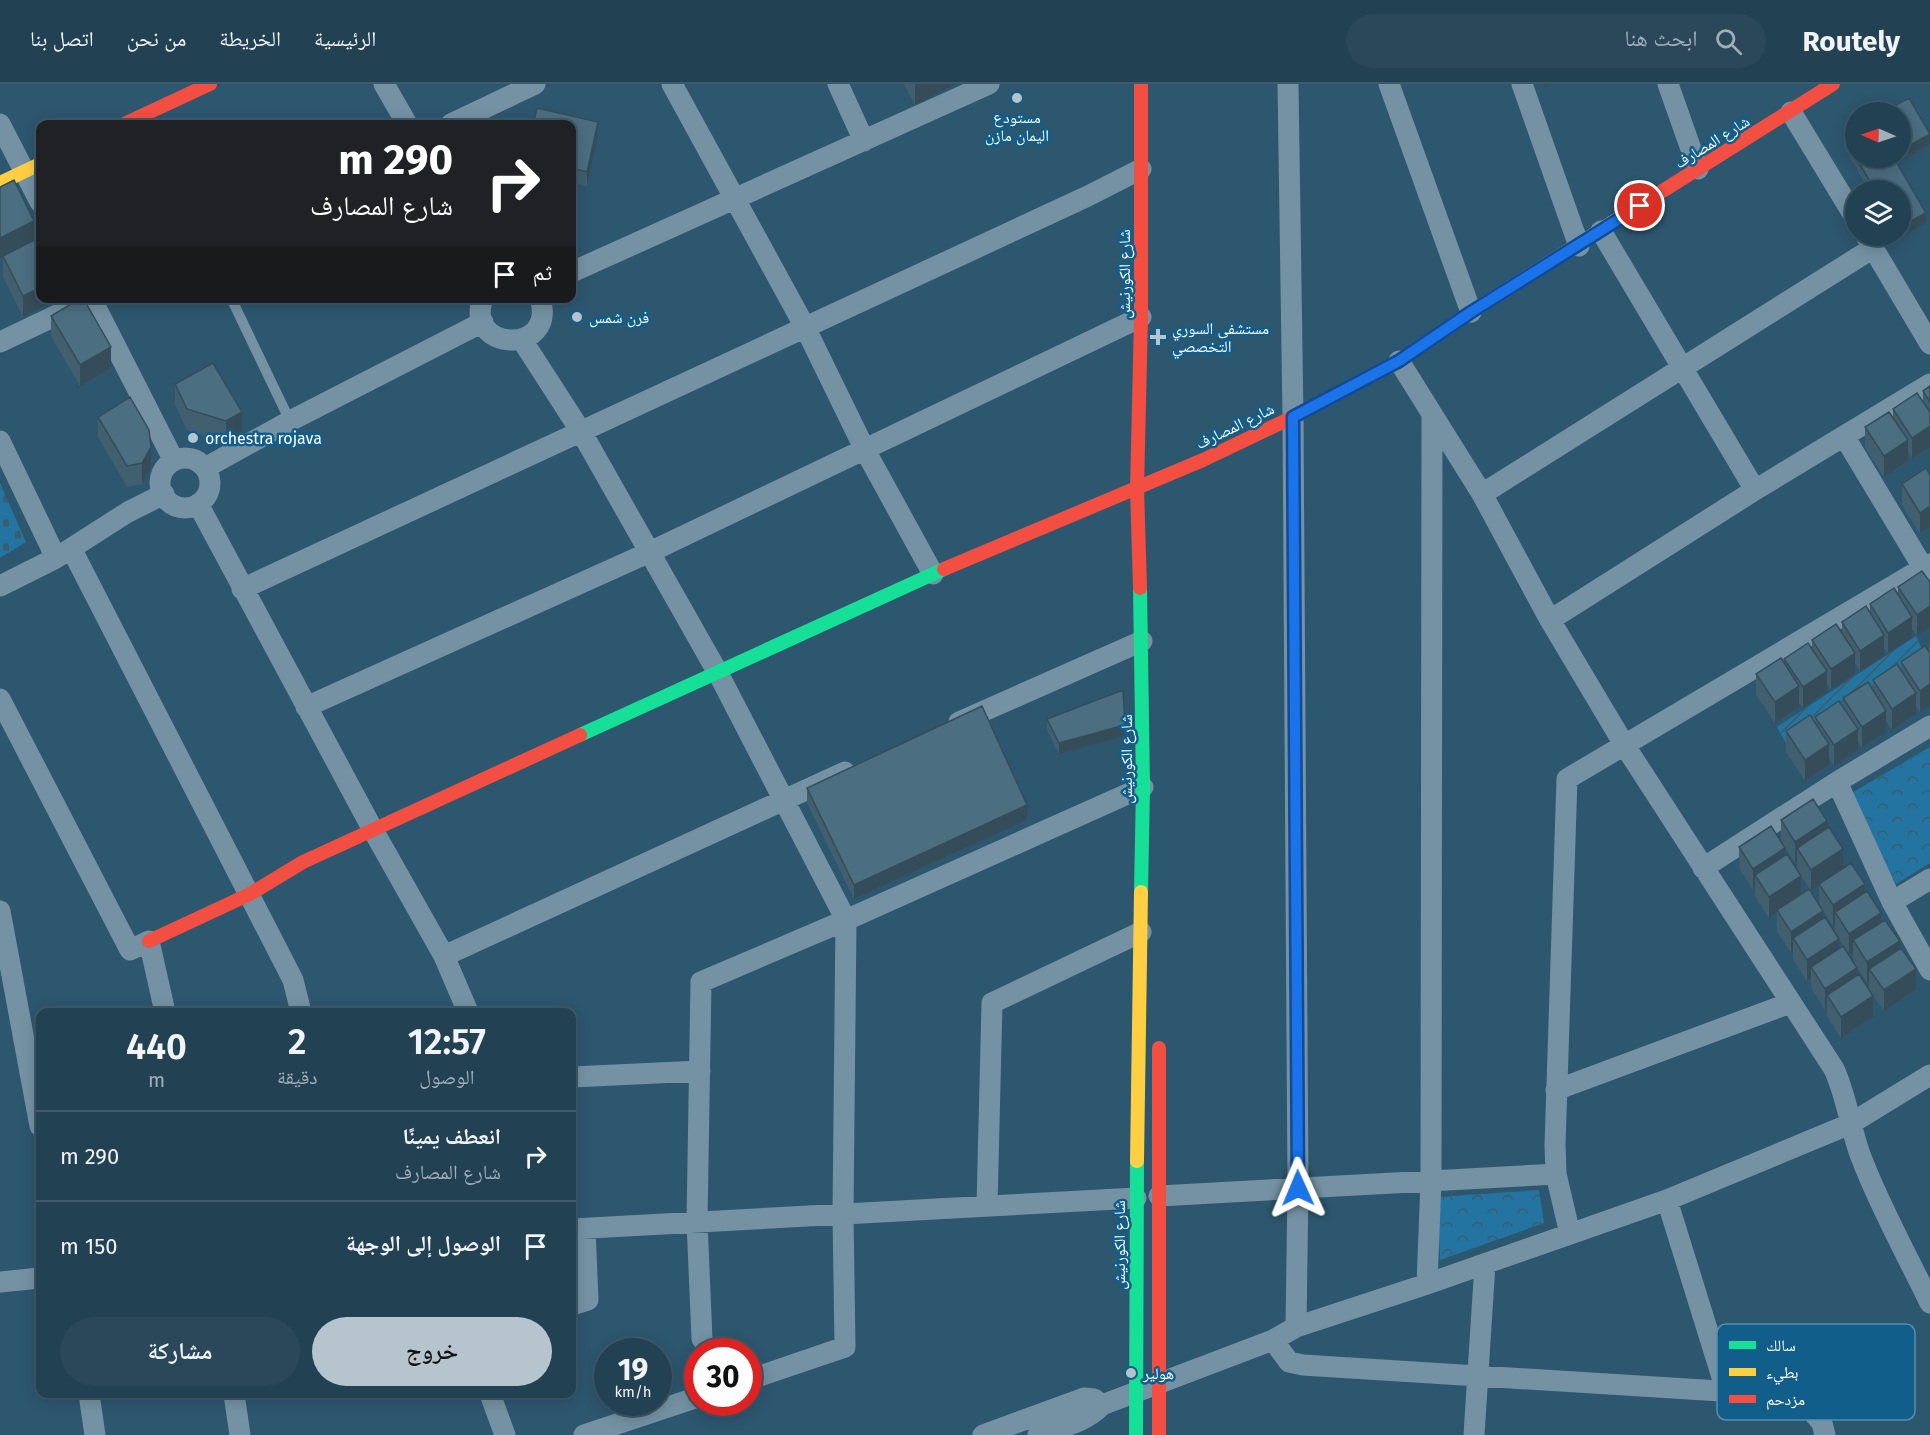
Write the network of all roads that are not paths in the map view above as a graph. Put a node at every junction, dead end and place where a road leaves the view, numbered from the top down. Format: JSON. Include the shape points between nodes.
{"nodes":[{"id":1,"x":210,"y":84,"type":"edge"},
{"id":2,"x":384,"y":84,"type":"edge"},
{"id":3,"x":535,"y":84,"type":"edge"},
{"id":4,"x":672,"y":84,"type":"edge"},
{"id":5,"x":838,"y":84,"type":"edge"},
{"id":6,"x":989,"y":84,"type":"edge"},
{"id":7,"x":1141,"y":84,"type":"edge"},
{"id":8,"x":1288,"y":84,"type":"edge"},
{"id":9,"x":1389,"y":84,"type":"edge"},
{"id":10,"x":1522,"y":84,"type":"edge"},
{"id":11,"x":1668,"y":84,"type":"edge"},
{"id":12,"x":1831,"y":84,"type":"edge"},
{"id":13,"x":183,"y":90,"type":"edge"},
{"id":14,"x":1791,"y":112,"type":"junction"},
{"id":15,"x":131,"y":120,"type":"edge"},
{"id":16,"x":405,"y":120,"type":"edge"},
{"id":17,"x":459,"y":120,"type":"edge"},
{"id":18,"x":0,"y":124,"type":"edge"},
{"id":19,"x":864,"y":141,"type":"junction"},
{"id":20,"x":33,"y":168,"type":"edge"},
{"id":21,"x":1141,"y":169,"type":"junction"},
{"id":22,"x":1698,"y":170,"type":"junction"},
{"id":23,"x":0,"y":183,"type":"edge"},
{"id":24,"x":736,"y":198,"type":"junction"},
{"id":25,"x":1845,"y":201,"type":"edge"},
{"id":26,"x":1601,"y":231,"type":"junction"},
{"id":27,"x":1580,"y":246,"type":"junction"},
{"id":28,"x":1863,"y":246,"type":"edge"},
{"id":29,"x":1871,"y":246,"type":"edge"},
{"id":30,"x":576,"y":270,"type":"edge"},
{"id":31,"x":81,"y":303,"type":"edge"},
{"id":32,"x":94,"y":303,"type":"edge"},
{"id":33,"x":233,"y":303,"type":"edge"},
{"id":34,"x":482,"y":303,"type":"edge"},
{"id":35,"x":541,"y":303,"type":"edge"},
{"id":36,"x":1471,"y":312,"type":"junction"},
{"id":37,"x":1141,"y":317,"type":"junction"},
{"id":38,"x":483,"y":322,"type":"junction"},
{"id":39,"x":805,"y":327,"type":"junction"},
{"id":40,"x":522,"y":340,"type":"junction"},
{"id":41,"x":0,"y":342,"type":"edge"},
{"id":42,"x":1930,"y":344,"type":"edge"},
{"id":43,"x":1399,"y":361,"type":"junction"},
{"id":44,"x":1682,"y":368,"type":"junction"},
{"id":45,"x":1930,"y":384,"type":"edge"},
{"id":46,"x":1432,"y":416,"type":"junction"},
{"id":47,"x":1293,"y":417,"type":"junction"},
{"id":48,"x":290,"y":421,"type":"junction"},
{"id":49,"x":582,"y":433,"type":"junction"},
{"id":50,"x":1844,"y":436,"type":"junction"},
{"id":51,"x":0,"y":441,"type":"edge"},
{"id":52,"x":865,"y":450,"type":"junction"},
{"id":53,"x":174,"y":461,"type":"junction"},
{"id":54,"x":205,"y":468,"type":"junction"},
{"id":55,"x":1137,"y":489,"type":"junction"},
{"id":56,"x":1755,"y":490,"type":"junction"},
{"id":57,"x":164,"y":494,"type":"junction"},
{"id":58,"x":1482,"y":494,"type":"junction"},
{"id":59,"x":198,"y":504,"type":"junction"},
{"id":60,"x":650,"y":552,"type":"junction"},
{"id":61,"x":64,"y":554,"type":"junction"},
{"id":62,"x":1928,"y":571,"type":"edge"},
{"id":63,"x":933,"y":574,"type":"junction"},
{"id":64,"x":0,"y":586,"type":"edge"},
{"id":65,"x":242,"y":589,"type":"junction"},
{"id":66,"x":1550,"y":620,"type":"junction"},
{"id":67,"x":1142,"y":641,"type":"junction"},
{"id":68,"x":718,"y":673,"type":"junction"},
{"id":69,"x":0,"y":699,"type":"edge"},
{"id":70,"x":306,"y":706,"type":"junction"},
{"id":71,"x":1930,"y":726,"type":"edge"},
{"id":72,"x":945,"y":728,"type":"edge"},
{"id":73,"x":1625,"y":746,"type":"junction"},
{"id":74,"x":859,"y":766,"type":"edge"},
{"id":75,"x":1837,"y":782,"type":"junction"},
{"id":76,"x":1143,"y":787,"type":"junction"},
{"id":77,"x":783,"y":799,"type":"junction"},
{"id":78,"x":373,"y":830,"type":"junction"},
{"id":79,"x":1702,"y":868,"type":"junction"},
{"id":80,"x":1930,"y":879,"type":"edge"},
{"id":81,"x":250,"y":894,"type":"junction"},
{"id":82,"x":1892,"y":902,"type":"junction"},
{"id":83,"x":0,"y":911,"type":"edge"},
{"id":84,"x":846,"y":920,"type":"junction"},
{"id":85,"x":1141,"y":932,"type":"junction"},
{"id":86,"x":149,"y":941,"type":"junction"},
{"id":87,"x":444,"y":956,"type":"junction"},
{"id":88,"x":1930,"y":970,"type":"edge"},
{"id":89,"x":1790,"y":1003,"type":"junction"},
{"id":90,"x":164,"y":1008,"type":"edge"},
{"id":91,"x":300,"y":1008,"type":"edge"},
{"id":92,"x":466,"y":1008,"type":"edge"},
{"id":93,"x":1159,"y":1029,"type":"dead end"},
{"id":94,"x":700,"y":1071,"type":"junction"},
{"id":95,"x":35,"y":1073,"type":"edge"},
{"id":96,"x":1930,"y":1075,"type":"edge"},
{"id":97,"x":576,"y":1077,"type":"edge"},
{"id":98,"x":1556,"y":1090,"type":"junction"},
{"id":99,"x":1850,"y":1124,"type":"junction"},
{"id":100,"x":1556,"y":1174,"type":"junction"},
{"id":101,"x":1431,"y":1181,"type":"junction"},
{"id":102,"x":1298,"y":1188,"type":"junction"},
{"id":103,"x":1159,"y":1196,"type":"junction"},
{"id":104,"x":1136,"y":1197,"type":"junction"},
{"id":105,"x":1667,"y":1200,"type":"junction"},
{"id":106,"x":987,"y":1206,"type":"junction"},
{"id":107,"x":843,"y":1214,"type":"junction"},
{"id":108,"x":697,"y":1222,"type":"junction"},
{"id":109,"x":578,"y":1229,"type":"edge"},
{"id":110,"x":1570,"y":1234,"type":"junction"},
{"id":111,"x":1485,"y":1264,"type":"junction"},
{"id":112,"x":36,"y":1278,"type":"edge"},
{"id":113,"x":0,"y":1282,"type":"edge"},
{"id":114,"x":1427,"y":1284,"type":"junction"},
{"id":115,"x":1930,"y":1303,"type":"edge"},
{"id":116,"x":576,"y":1304,"type":"edge"},
{"id":117,"x":1296,"y":1326,"type":"junction"},
{"id":118,"x":702,"y":1338,"type":"edge"},
{"id":119,"x":1273,"y":1340,"type":"junction"},
{"id":120,"x":1717,"y":1361,"type":"edge"},
{"id":121,"x":762,"y":1375,"type":"edge"},
{"id":122,"x":1478,"y":1376,"type":"junction"},
{"id":123,"x":1159,"y":1383,"type":"junction"},
{"id":124,"x":1717,"y":1389,"type":"edge"},
{"id":125,"x":1136,"y":1392,"type":"junction"},
{"id":126,"x":90,"y":1398,"type":"edge"},
{"id":127,"x":235,"y":1398,"type":"edge"},
{"id":128,"x":491,"y":1398,"type":"edge"},
{"id":129,"x":684,"y":1402,"type":"edge"},
{"id":130,"x":1102,"y":1405,"type":"junction"},
{"id":131,"x":1819,"y":1420,"type":"edge"},
{"id":132,"x":95,"y":1435,"type":"edge"},
{"id":133,"x":240,"y":1435,"type":"edge"},
{"id":134,"x":505,"y":1435,"type":"edge"},
{"id":135,"x":584,"y":1435,"type":"edge"},
{"id":136,"x":983,"y":1435,"type":"edge"},
{"id":137,"x":1038,"y":1435,"type":"edge"},
{"id":138,"x":1136,"y":1435,"type":"edge"},
{"id":139,"x":1159,"y":1435,"type":"edge"},
{"id":140,"x":1474,"y":1435,"type":"edge"},
{"id":141,"x":1825,"y":1435,"type":"edge"}],
"edges":[{"from":1,"to":13,"type":"street"},
{"from":2,"to":16,"type":"street"},
{"from":3,"to":17,"type":"street"},
{"from":4,"to":24,"type":"street"},
{"from":5,"to":19,"type":"street"},
{"from":6,"to":19,"type":"street"},
{"from":7,"to":21,"type":"street","name":"شارع الكورنيش"},
{"from":8,"to":47,"type":"street"},
{"from":9,"to":36,"type":"street"},
{"from":10,"to":27,"type":"street"},
{"from":11,"to":22,"type":"street"},
{"from":12,"to":14,"type":"street","name":"شارع المصارف"},
{"from":13,"to":15,"type":"street"},
{"from":14,"to":22,"type":"street","name":"شارع المصارف"},
{"from":14,"to":25,"type":"street"},
{"from":18,"to":20,"type":"street"},
{"from":19,"to":24,"type":"street"},
{"from":20,"to":23,"type":"street"},
{"from":21,"to":37,"type":"street","name":"شارع الكورنيش"},
{"from":21,"to":39,"type":"street"},
{"from":22,"to":26,"type":"street","name":"شارع المصارف"},
{"from":24,"to":30,"type":"street"},
{"from":24,"to":39,"type":"street"},
{"from":26,"to":27,"type":"street","name":"شارع المصارف"},
{"from":26,"to":44,"type":"street"},
{"from":27,"to":36,"type":"street","name":"شارع المصارف"},
{"from":28,"to":44,"type":"street"},
{"from":29,"to":42,"type":"street"},
{"from":31,"to":41,"type":"street"},
{"from":32,"to":53,"type":"street"},
{"from":33,"to":48,"type":"lane"},
{"from":34,"to":38,"type":"street"},
{"from":35,"to":40,"type":"street","via":[[538,326]]},
{"from":36,"to":43,"type":"street","name":"شارع المصارف"},
{"from":37,"to":52,"type":"street"},
{"from":37,"to":55,"type":"street","name":"شارع الكورنيش"},
{"from":38,"to":40,"type":"street","via":[[495,337]]},
{"from":38,"to":48,"type":"street"},
{"from":39,"to":49,"type":"street"},
{"from":39,"to":52,"type":"street"},
{"from":40,"to":49,"type":"street"},
{"from":43,"to":46,"type":"street"},
{"from":43,"to":47,"type":"street","name":"شارع المصارف"},
{"from":44,"to":56,"type":"street"},
{"from":44,"to":58,"type":"street"},
{"from":45,"to":50,"type":"street"},
{"from":46,"to":58,"type":"street"},
{"from":46,"to":101,"type":"street"},
{"from":47,"to":55,"type":"street","name":"شارع المصارف"},
{"from":47,"to":102,"type":"street"},
{"from":48,"to":54,"type":"street"},
{"from":49,"to":60,"type":"street"},
{"from":49,"to":65,"type":"street"},
{"from":50,"to":56,"type":"street"},
{"from":50,"to":62,"type":"street"},
{"from":51,"to":61,"type":"street"},
{"from":52,"to":60,"type":"street"},
{"from":52,"to":63,"type":"street"},
{"from":53,"to":54,"type":"street","via":[[193,459]]},
{"from":53,"to":57,"type":"street","via":[[162,476]]},
{"from":54,"to":59,"type":"street","via":[[209,490]]},
{"from":55,"to":63,"type":"street","name":"شارع المصارف"},
{"from":55,"to":67,"type":"street","name":"شارع الكورنيش"},
{"from":56,"to":66,"type":"street"},
{"from":57,"to":59,"type":"street","via":[[178,507]]},
{"from":57,"to":61,"type":"street","via":[[128,512]]},
{"from":58,"to":66,"type":"street"},
{"from":59,"to":65,"type":"street"},
{"from":60,"to":68,"type":"street"},
{"from":60,"to":70,"type":"street"},
{"from":61,"to":64,"type":"street"},
{"from":61,"to":81,"type":"street"},
{"from":62,"to":73,"type":"street"},
{"from":63,"to":68,"type":"street","name":"شارع المصارف"},
{"from":65,"to":70,"type":"street"},
{"from":66,"to":73,"type":"street"},
{"from":67,"to":72,"type":"street"},
{"from":67,"to":76,"type":"street","name":"شارع الكورنيش"},
{"from":68,"to":77,"type":"street"},
{"from":68,"to":78,"type":"street","name":"شارع المصارف"},
{"from":69,"to":86,"type":"street","via":[[130,950]]},
{"from":70,"to":78,"type":"street"},
{"from":71,"to":75,"type":"street"},
{"from":73,"to":79,"type":"street"},
{"from":73,"to":98,"type":"street","via":[[1567,779]]},
{"from":74,"to":77,"type":"street"},
{"from":75,"to":79,"type":"street"},
{"from":75,"to":82,"type":"street"},
{"from":76,"to":84,"type":"street"},
{"from":76,"to":85,"type":"street","name":"شارع الكورنيش"},
{"from":77,"to":84,"type":"street"},
{"from":77,"to":87,"type":"street"},
{"from":78,"to":81,"type":"street","name":"شارع المصارف","via":[[303,862]]},
{"from":78,"to":87,"type":"street"},
{"from":79,"to":89,"type":"street"},
{"from":80,"to":82,"type":"street"},
{"from":81,"to":86,"type":"street","name":"شارع المصارف"},
{"from":81,"to":91,"type":"street","via":[[293,980]]},
{"from":82,"to":88,"type":"street"},
{"from":83,"to":95,"type":"street"},
{"from":84,"to":94,"type":"street","via":[[701,982]]},
{"from":84,"to":107,"type":"street"},
{"from":85,"to":104,"type":"street","name":"شارع الكورنيش"},
{"from":85,"to":106,"type":"street","via":[[992,1003]]},
{"from":86,"to":90,"type":"street"},
{"from":87,"to":92,"type":"street"},
{"from":89,"to":98,"type":"street"},
{"from":89,"to":99,"type":"street","via":[[1834,1069]]},
{"from":93,"to":103,"type":"street"},
{"from":94,"to":97,"type":"street"},
{"from":94,"to":108,"type":"street"},
{"from":96,"to":99,"type":"street"},
{"from":98,"to":100,"type":"street"},
{"from":99,"to":105,"type":"street"},
{"from":99,"to":115,"type":"street","via":[[1865,1166]]},
{"from":100,"to":101,"type":"street"},
{"from":100,"to":110,"type":"street"},
{"from":101,"to":102,"type":"street"},
{"from":101,"to":114,"type":"street"},
{"from":102,"to":103,"type":"street"},
{"from":102,"to":117,"type":"street"},
{"from":103,"to":123,"type":"street"},
{"from":104,"to":106,"type":"street"},
{"from":104,"to":125,"type":"street","name":"شارع الكورنيش"},
{"from":105,"to":110,"type":"street"},
{"from":105,"to":120,"type":"street"},
{"from":106,"to":107,"type":"street"},
{"from":107,"to":108,"type":"street"},
{"from":107,"to":121,"type":"street","via":[[845,1347]]},
{"from":108,"to":109,"type":"street"},
{"from":108,"to":118,"type":"street"},
{"from":109,"to":116,"type":"street","via":[[588,1300]]},
{"from":110,"to":111,"type":"street"},
{"from":111,"to":114,"type":"street"},
{"from":111,"to":122,"type":"street"},
{"from":112,"to":113,"type":"street"},
{"from":114,"to":117,"type":"street"},
{"from":117,"to":119,"type":"street"},
{"from":119,"to":122,"type":"street","via":[[1289,1362],[1303,1365]]},
{"from":119,"to":123,"type":"street"},
{"from":122,"to":124,"type":"street"},
{"from":122,"to":140,"type":"street"},
{"from":123,"to":125,"type":"street"},
{"from":123,"to":139,"type":"street"},
{"from":125,"to":130,"type":"street"},
{"from":125,"to":138,"type":"street","name":"شارع الكورنيش"},
{"from":126,"to":132,"type":"street"},
{"from":127,"to":133,"type":"street"},
{"from":128,"to":134,"type":"street"},
{"from":129,"to":135,"type":"street"},
{"from":130,"to":136,"type":"street","via":[[1084,1398]]},
{"from":130,"to":137,"type":"street","via":[[1083,1420]]},
{"from":131,"to":141,"type":"street"}]}
